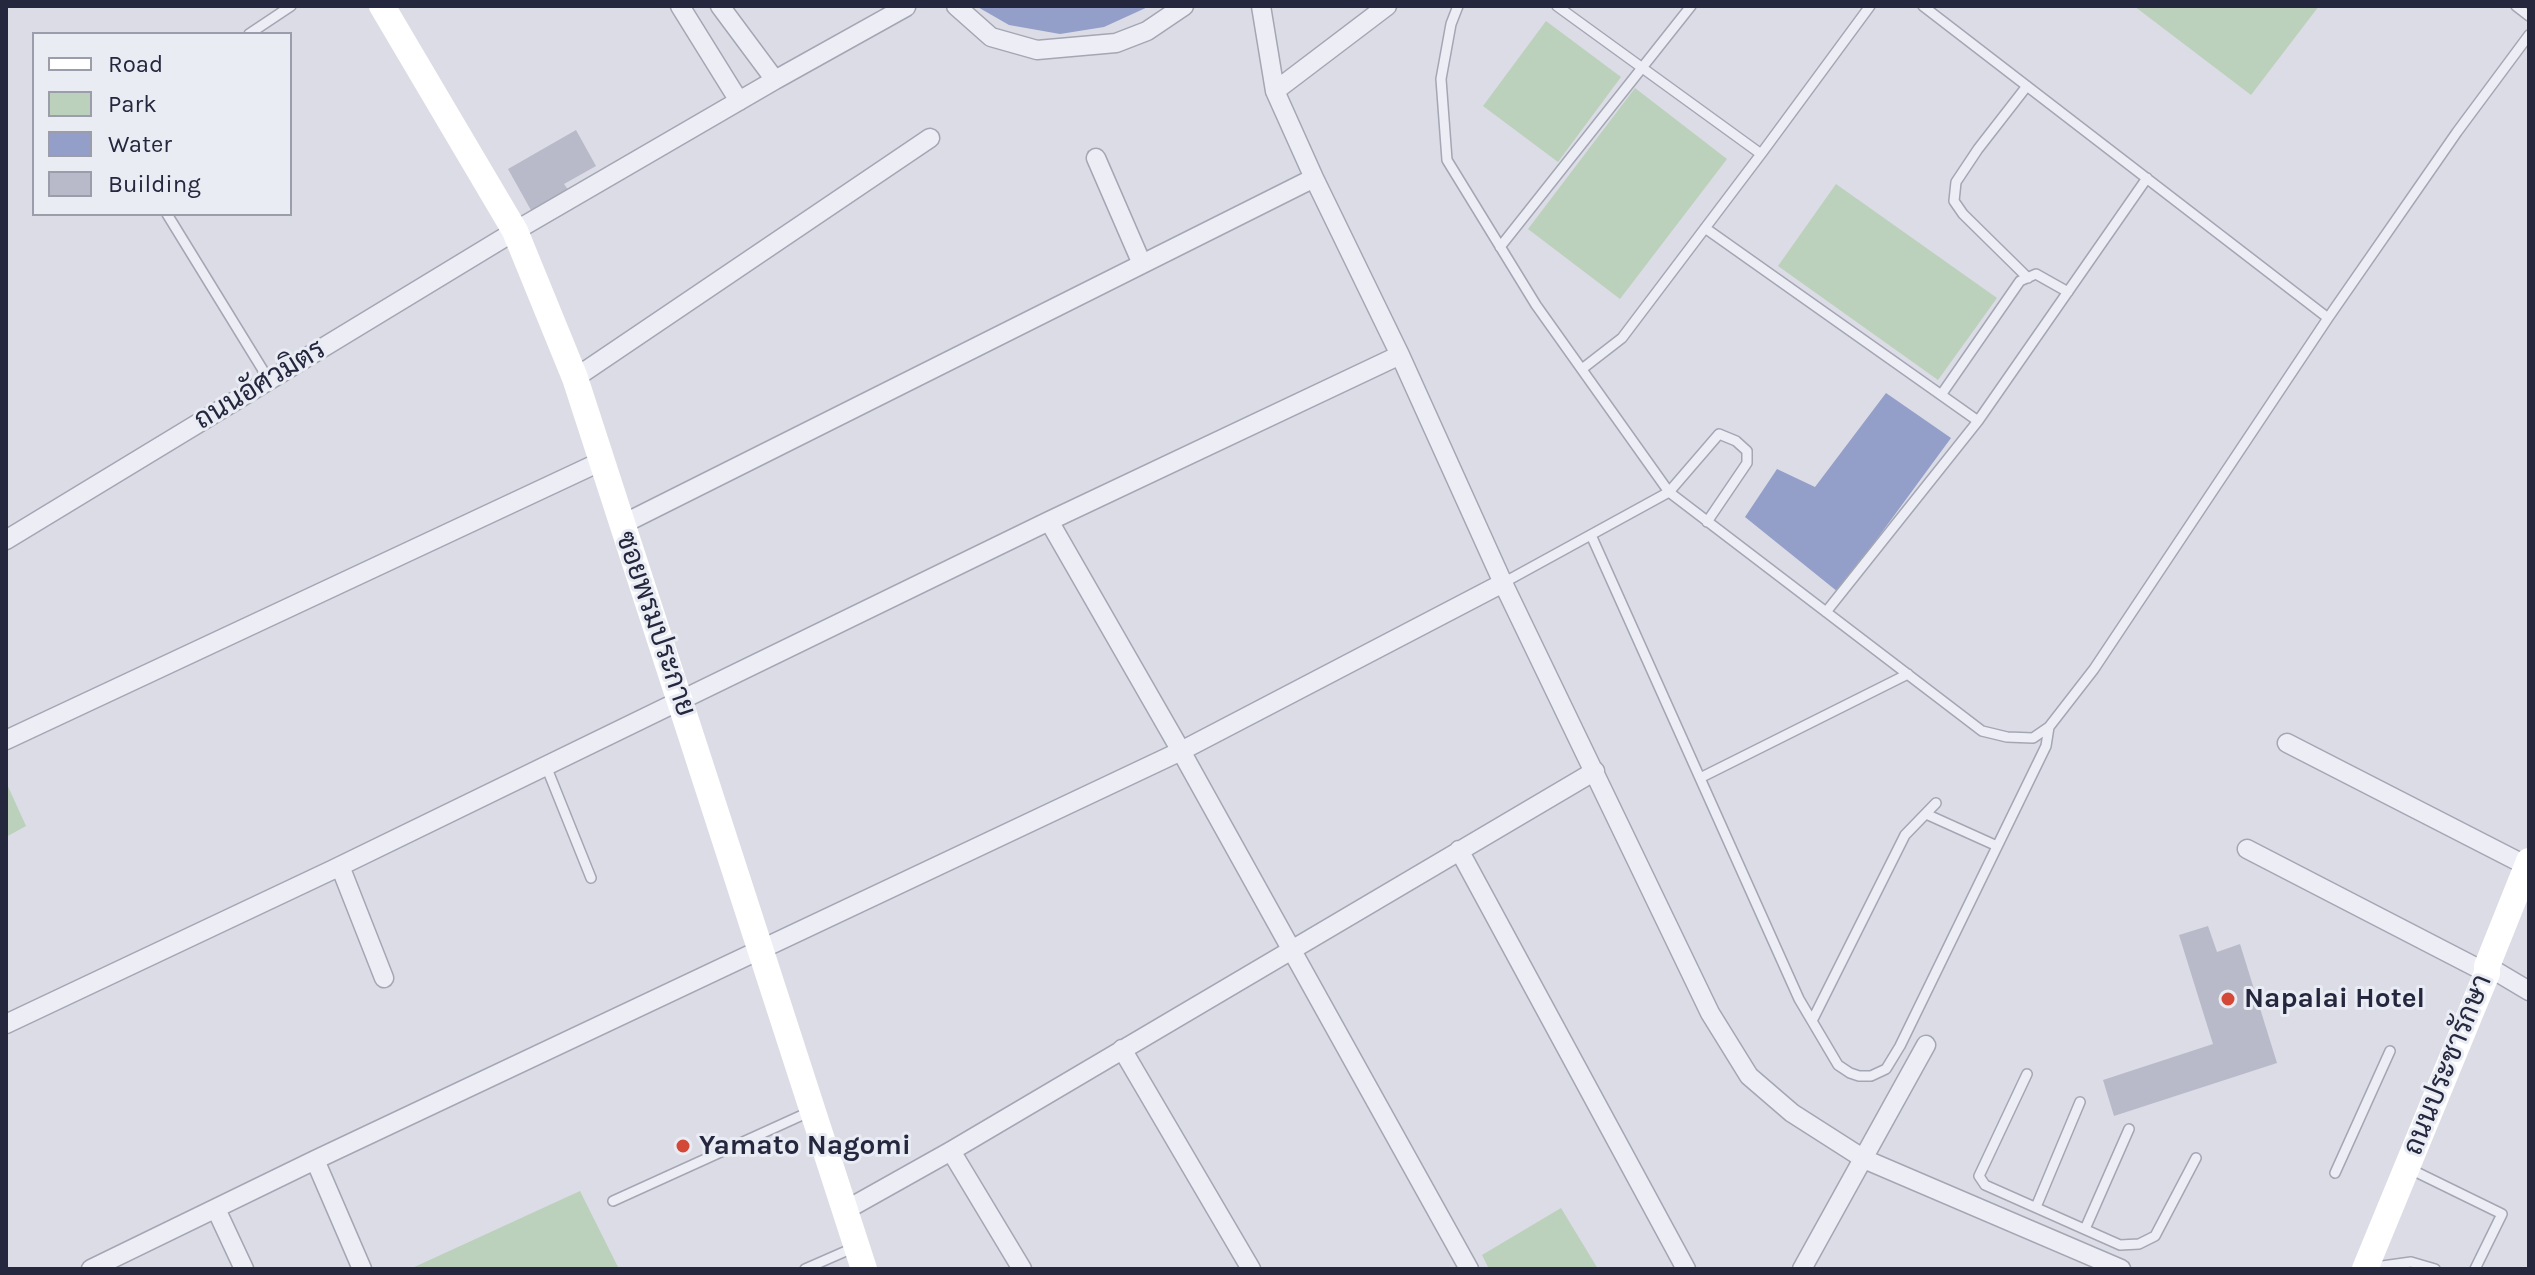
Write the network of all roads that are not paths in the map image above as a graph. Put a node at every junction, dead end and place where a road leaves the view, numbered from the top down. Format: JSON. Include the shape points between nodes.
{"nodes":[{"id":1,"x":291,"y":6,"type":"edge"},
{"id":2,"x":382,"y":6,"type":"edge"},
{"id":3,"x":680,"y":6,"type":"edge"},
{"id":4,"x":720,"y":6,"type":"edge"},
{"id":5,"x":956,"y":6,"type":"edge"},
{"id":6,"x":1184,"y":6,"type":"edge"},
{"id":7,"x":1261,"y":6,"type":"edge"},
{"id":8,"x":1387,"y":6,"type":"edge"},
{"id":9,"x":1458,"y":6,"type":"edge"},
{"id":10,"x":1557,"y":6,"type":"edge"},
{"id":11,"x":1691,"y":6,"type":"edge"},
{"id":12,"x":1870,"y":6,"type":"edge"},
{"id":13,"x":1923,"y":6,"type":"edge"},
{"id":14,"x":2516,"y":6,"type":"edge"},
{"id":15,"x":906,"y":7,"type":"edge"},
{"id":16,"x":2529,"y":16,"type":"edge"},
{"id":17,"x":252,"y":32,"type":"edge"},
{"id":18,"x":2529,"y":35,"type":"edge"},
{"id":19,"x":1643,"y":69,"type":"junction"},
{"id":20,"x":775,"y":80,"type":"junction"},
{"id":21,"x":2027,"y":86,"type":"junction"},
{"id":22,"x":1275,"y":91,"type":"junction"},
{"id":23,"x":739,"y":101,"type":"junction"},
{"id":24,"x":930,"y":138,"type":"dead end"},
{"id":25,"x":1761,"y":154,"type":"junction"},
{"id":26,"x":1096,"y":158,"type":"dead end"},
{"id":27,"x":1314,"y":178,"type":"junction"},
{"id":28,"x":2147,"y":178,"type":"junction"},
{"id":29,"x":168,"y":216,"type":"edge"},
{"id":30,"x":1705,"y":228,"type":"junction"},
{"id":31,"x":515,"y":231,"type":"junction"},
{"id":32,"x":1500,"y":247,"type":"junction"},
{"id":33,"x":1142,"y":264,"type":"junction"},
{"id":34,"x":2028,"y":278,"type":"junction"},
{"id":35,"x":2068,"y":292,"type":"junction"},
{"id":36,"x":2328,"y":318,"type":"junction"},
{"id":37,"x":1400,"y":355,"type":"junction"},
{"id":38,"x":1582,"y":369,"type":"junction"},
{"id":39,"x":575,"y":378,"type":"junction"},
{"id":40,"x":269,"y":380,"type":"junction"},
{"id":41,"x":1941,"y":395,"type":"junction"},
{"id":42,"x":1978,"y":421,"type":"junction"},
{"id":43,"x":602,"y":461,"type":"junction"},
{"id":44,"x":1669,"y":492,"type":"junction"},
{"id":45,"x":1049,"y":521,"type":"junction"},
{"id":46,"x":1707,"y":522,"type":"junction"},
{"id":47,"x":621,"y":525,"type":"junction"},
{"id":48,"x":1591,"y":535,"type":"junction"},
{"id":49,"x":6,"y":540,"type":"edge"},
{"id":50,"x":1503,"y":583,"type":"junction"},
{"id":51,"x":1826,"y":612,"type":"junction"},
{"id":52,"x":1908,"y":674,"type":"junction"},
{"id":53,"x":681,"y":701,"type":"junction"},
{"id":54,"x":2049,"y":727,"type":"junction"},
{"id":55,"x":6,"y":740,"type":"edge"},
{"id":56,"x":2287,"y":743,"type":"dead end"},
{"id":57,"x":1181,"y":751,"type":"junction"},
{"id":58,"x":546,"y":766,"type":"junction"},
{"id":59,"x":1595,"y":771,"type":"junction"},
{"id":60,"x":1700,"y":778,"type":"junction"},
{"id":61,"x":1936,"y":803,"type":"dead end"},
{"id":62,"x":1926,"y":814,"type":"junction"},
{"id":63,"x":1997,"y":846,"type":"junction"},
{"id":64,"x":2247,"y":849,"type":"dead end"},
{"id":65,"x":1459,"y":850,"type":"junction"},
{"id":66,"x":2528,"y":864,"type":"edge"},
{"id":67,"x":340,"y":866,"type":"junction"},
{"id":68,"x":591,"y":878,"type":"dead end"},
{"id":69,"x":1291,"y":948,"type":"junction"},
{"id":70,"x":760,"y":949,"type":"junction"},
{"id":71,"x":2487,"y":970,"type":"junction"},
{"id":72,"x":384,"y":978,"type":"dead end"},
{"id":73,"x":2529,"y":991,"type":"edge"},
{"id":74,"x":1812,"y":1021,"type":"junction"},
{"id":75,"x":6,"y":1024,"type":"edge"},
{"id":76,"x":1926,"y":1045,"type":"dead end"},
{"id":77,"x":1122,"y":1049,"type":"junction"},
{"id":78,"x":2390,"y":1051,"type":"dead end"},
{"id":79,"x":2027,"y":1074,"type":"dead end"},
{"id":80,"x":2080,"y":1102,"type":"dead end"},
{"id":81,"x":812,"y":1110,"type":"junction"},
{"id":82,"x":2129,"y":1129,"type":"dead end"},
{"id":83,"x":951,"y":1151,"type":"junction"},
{"id":84,"x":2196,"y":1158,"type":"dead end"},
{"id":85,"x":1864,"y":1159,"type":"junction"},
{"id":86,"x":315,"y":1160,"type":"junction"},
{"id":87,"x":2407,"y":1168,"type":"junction"},
{"id":88,"x":2335,"y":1173,"type":"dead end"},
{"id":89,"x":613,"y":1201,"type":"dead end"},
{"id":90,"x":2036,"y":1207,"type":"junction"},
{"id":91,"x":216,"y":1209,"type":"junction"},
{"id":92,"x":844,"y":1211,"type":"junction"},
{"id":93,"x":2085,"y":1229,"type":"junction"},
{"id":94,"x":860,"y":1258,"type":"edge"},
{"id":95,"x":122,"y":1262,"type":"edge"},
{"id":96,"x":91,"y":1269,"type":"edge"},
{"id":97,"x":244,"y":1269,"type":"edge"},
{"id":98,"x":362,"y":1269,"type":"edge"},
{"id":99,"x":805,"y":1269,"type":"edge"},
{"id":100,"x":1022,"y":1269,"type":"edge"},
{"id":101,"x":1251,"y":1269,"type":"edge"},
{"id":102,"x":1469,"y":1269,"type":"edge"},
{"id":103,"x":1686,"y":1269,"type":"edge"},
{"id":104,"x":1802,"y":1269,"type":"edge"},
{"id":105,"x":2121,"y":1269,"type":"edge"},
{"id":106,"x":2366,"y":1269,"type":"edge"},
{"id":107,"x":2435,"y":1269,"type":"edge"},
{"id":108,"x":2475,"y":1269,"type":"edge"}],
"edges":[{"from":1,"to":17,"type":"lane"},
{"from":2,"to":31,"type":"street","name":"ซอยพรมประกาย"},
{"from":3,"to":23,"type":"street"},
{"from":4,"to":20,"type":"street"},
{"from":5,"to":6,"type":"street","via":[[991,37],[1037,50],[1116,43],[1147,31]]},
{"from":7,"to":22,"type":"street"},
{"from":8,"to":22,"type":"street"},
{"from":9,"to":32,"type":"lane","via":[[1441,79],[1447,160]]},
{"from":10,"to":19,"type":"lane"},
{"from":11,"to":19,"type":"lane"},
{"from":12,"to":25,"type":"lane"},
{"from":13,"to":21,"type":"lane"},
{"from":14,"to":16,"type":"lane"},
{"from":15,"to":20,"type":"street","name":"ถนนอัศวมิตร"},
{"from":18,"to":36,"type":"lane"},
{"from":19,"to":25,"type":"lane"},
{"from":19,"to":32,"type":"lane"},
{"from":20,"to":23,"type":"street","name":"ถนนอัศวมิตร"},
{"from":21,"to":28,"type":"lane"},
{"from":21,"to":34,"type":"lane","via":[[1956,182],[1954,201]]},
{"from":22,"to":27,"type":"street"},
{"from":23,"to":31,"type":"street","name":"ถนนอัศวมิตร"},
{"from":24,"to":39,"type":"street"},
{"from":25,"to":30,"type":"lane"},
{"from":26,"to":33,"type":"street"},
{"from":27,"to":33,"type":"street"},
{"from":27,"to":37,"type":"street"},
{"from":28,"to":35,"type":"lane"},
{"from":28,"to":36,"type":"lane"},
{"from":29,"to":40,"type":"lane"},
{"from":30,"to":38,"type":"lane","via":[[1622,338]]},
{"from":30,"to":41,"type":"lane"},
{"from":31,"to":39,"type":"street","name":"ซอยพรมประกาย"},
{"from":31,"to":40,"type":"street","name":"ถนนอัศวมิตร"},
{"from":32,"to":38,"type":"lane"},
{"from":33,"to":47,"type":"street"},
{"from":34,"to":35,"type":"lane","via":[[2036,274]]},
{"from":34,"to":41,"type":"lane","via":[[2020,281]]},
{"from":35,"to":42,"type":"lane"},
{"from":36,"to":54,"type":"lane","via":[[2094,669]]},
{"from":37,"to":45,"type":"street"},
{"from":37,"to":50,"type":"street"},
{"from":38,"to":44,"type":"lane"},
{"from":39,"to":43,"type":"street","name":"ซอยพรมประกาย"},
{"from":40,"to":49,"type":"street","name":"ถนนอัศวมิตร"},
{"from":41,"to":42,"type":"lane"},
{"from":42,"to":51,"type":"lane"},
{"from":43,"to":47,"type":"street","name":"ซอยพรมประกาย"},
{"from":43,"to":55,"type":"street"},
{"from":44,"to":46,"type":"lane"},
{"from":44,"to":46,"type":"lane","via":[[1719,434],[1736,441],[1747,451],[1747,463]]},
{"from":44,"to":48,"type":"lane"},
{"from":45,"to":53,"type":"street"},
{"from":45,"to":57,"type":"street"},
{"from":46,"to":51,"type":"lane"},
{"from":47,"to":53,"type":"street","name":"ซอยพรมประกาย"},
{"from":48,"to":50,"type":"lane"},
{"from":48,"to":60,"type":"lane"},
{"from":50,"to":57,"type":"street"},
{"from":50,"to":59,"type":"street"},
{"from":51,"to":52,"type":"lane"},
{"from":52,"to":54,"type":"lane","via":[[1982,731],[2033,738]]},
{"from":52,"to":60,"type":"lane"},
{"from":53,"to":58,"type":"street"},
{"from":53,"to":70,"type":"street","name":"ซอยพรมประกาย"},
{"from":54,"to":63,"type":"lane","via":[[2046,746]]},
{"from":56,"to":66,"type":"street"},
{"from":57,"to":69,"type":"street"},
{"from":57,"to":70,"type":"street"},
{"from":58,"to":67,"type":"street"},
{"from":58,"to":68,"type":"lane"},
{"from":59,"to":65,"type":"street"},
{"from":59,"to":85,"type":"street","via":[[1710,1013],[1749,1076],[1792,1113]]},
{"from":60,"to":74,"type":"lane"},
{"from":61,"to":62,"type":"lane"},
{"from":62,"to":63,"type":"lane"},
{"from":62,"to":74,"type":"lane","via":[[1905,835]]},
{"from":63,"to":74,"type":"lane","via":[[1886,1069],[1859,1076],[1838,1065]]},
{"from":64,"to":71,"type":"street"},
{"from":65,"to":69,"type":"street"},
{"from":65,"to":103,"type":"street"},
{"from":66,"to":71,"type":"street","name":"ถนนประชารักษา"},
{"from":67,"to":72,"type":"street"},
{"from":67,"to":75,"type":"street"},
{"from":69,"to":77,"type":"street"},
{"from":69,"to":102,"type":"street"},
{"from":70,"to":81,"type":"street","name":"ซอยพรมประกาย"},
{"from":70,"to":86,"type":"street"},
{"from":71,"to":73,"type":"street"},
{"from":71,"to":87,"type":"street","name":"ถนนประชารักษา"},
{"from":76,"to":85,"type":"street"},
{"from":77,"to":83,"type":"street"},
{"from":77,"to":101,"type":"street"},
{"from":78,"to":88,"type":"lane"},
{"from":79,"to":90,"type":"lane","via":[[1979,1176],[1985,1185]]},
{"from":80,"to":90,"type":"lane"},
{"from":81,"to":89,"type":"lane"},
{"from":81,"to":92,"type":"street","name":"ซอยพรมประกาย"},
{"from":82,"to":93,"type":"lane"},
{"from":83,"to":92,"type":"street"},
{"from":83,"to":100,"type":"street"},
{"from":84,"to":93,"type":"lane","via":[[2155,1236],[2120,1245]]},
{"from":85,"to":104,"type":"street"},
{"from":85,"to":105,"type":"street"},
{"from":86,"to":91,"type":"street"},
{"from":86,"to":98,"type":"street"},
{"from":87,"to":106,"type":"street","name":"ถนนประชารักษา"},
{"from":87,"to":108,"type":"lane","via":[[2502,1214]]},
{"from":90,"to":93,"type":"lane"},
{"from":91,"to":95,"type":"street"},
{"from":91,"to":97,"type":"street"},
{"from":92,"to":94,"type":"street","name":"ซอยพรมประกาย"},
{"from":94,"to":99,"type":"lane"},
{"from":95,"to":96,"type":"street"},
{"from":106,"to":107,"type":"lane","via":[[2411,1262]]}]}
